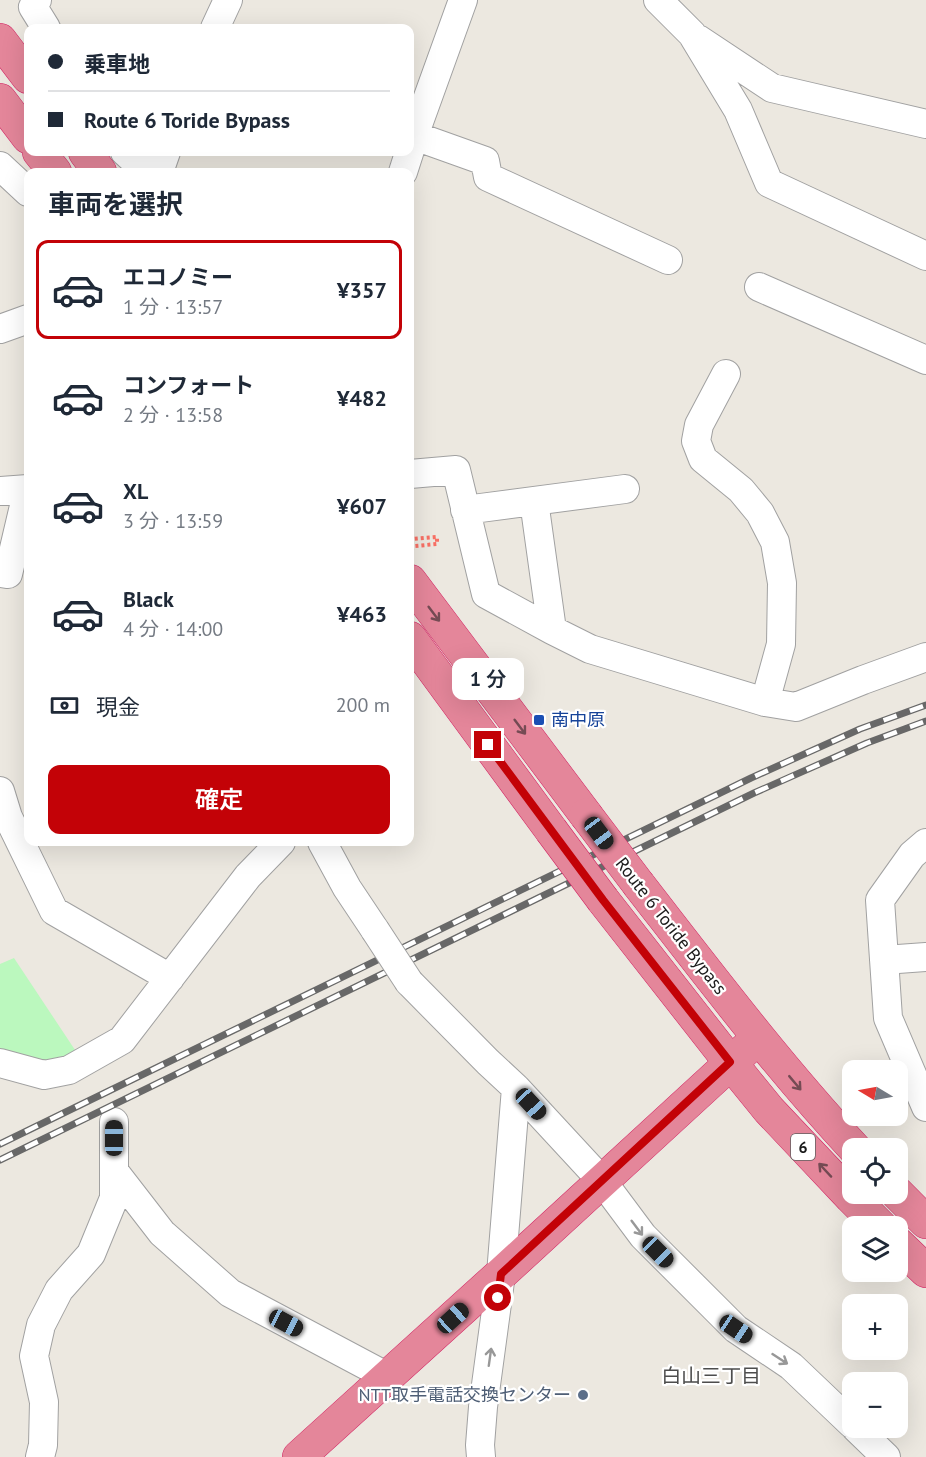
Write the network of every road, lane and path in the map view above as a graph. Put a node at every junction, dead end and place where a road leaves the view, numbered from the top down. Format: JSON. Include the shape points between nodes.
{"nodes":[{"id":1,"x":37,"y":0,"type":"edge"},
{"id":2,"x":228,"y":0,"type":"edge"},
{"id":3,"x":463,"y":0,"type":"edge"},
{"id":4,"x":658,"y":0,"type":"edge"},
{"id":5,"x":44,"y":24,"type":"edge"},
{"id":6,"x":217,"y":24,"type":"edge"},
{"id":7,"x":692,"y":34,"type":"junction"},
{"id":8,"x":0,"y":40,"type":"edge"},
{"id":9,"x":24,"y":72,"type":"edge"},
{"id":10,"x":0,"y":100,"type":"edge"},
{"id":11,"x":926,"y":124,"type":"edge"},
{"id":12,"x":24,"y":132,"type":"edge"},
{"id":13,"x":415,"y":136,"type":"junction"},
{"id":14,"x":414,"y":139,"type":"edge"},
{"id":15,"x":42,"y":156,"type":"edge"},
{"id":16,"x":129,"y":156,"type":"edge"},
{"id":17,"x":0,"y":166,"type":"edge"},
{"id":18,"x":53,"y":168,"type":"edge"},
{"id":19,"x":143,"y":168,"type":"edge"},
{"id":20,"x":24,"y":188,"type":"edge"},
{"id":21,"x":926,"y":256,"type":"edge"},
{"id":22,"x":668,"y":260,"type":"dead end"},
{"id":23,"x":759,"y":287,"type":"dead end"},
{"id":24,"x":24,"y":320,"type":"edge"},
{"id":25,"x":0,"y":329,"type":"edge"},
{"id":26,"x":926,"y":360,"type":"edge"},
{"id":27,"x":726,"y":374,"type":"dead end"},
{"id":28,"x":414,"y":474,"type":"edge"},
{"id":29,"x":24,"y":489,"type":"edge"},
{"id":30,"x":625,"y":489,"type":"dead end"},
{"id":31,"x":0,"y":491,"type":"edge"},
{"id":32,"x":534,"y":501,"type":"junction"},
{"id":33,"x":24,"y":506,"type":"edge"},
{"id":34,"x":465,"y":510,"type":"junction"},
{"id":35,"x":414,"y":540,"type":"edge"},
{"id":36,"x":414,"y":547,"type":"edge"},
{"id":37,"x":0,"y":573,"type":"edge"},
{"id":38,"x":414,"y":586,"type":"edge"},
{"id":39,"x":552,"y":630,"type":"junction"},
{"id":40,"x":414,"y":643,"type":"edge"},
{"id":41,"x":926,"y":657,"type":"edge"},
{"id":42,"x":765,"y":702,"type":"junction"},
{"id":43,"x":3,"y":809,"type":"edge"},
{"id":44,"x":926,"y":843,"type":"edge"},
{"id":45,"x":277,"y":846,"type":"edge"},
{"id":46,"x":324,"y":846,"type":"edge"},
{"id":47,"x":926,"y":957,"type":"edge"},
{"id":48,"x":884,"y":960,"type":"junction"},
{"id":49,"x":170,"y":978,"type":"junction"},
{"id":50,"x":758,"y":1038,"type":"junction"},
{"id":51,"x":730,"y":1062,"type":"junction"},
{"id":52,"x":0,"y":1063,"type":"edge"},
{"id":53,"x":516,"y":1088,"type":"junction"},
{"id":54,"x":926,"y":1107,"type":"edge"},
{"id":55,"x":114,"y":1122,"type":"dead end"},
{"id":56,"x":845,"y":1138,"type":"edge"},
{"id":57,"x":114,"y":1171,"type":"junction"},
{"id":58,"x":602,"y":1181,"type":"junction"},
{"id":59,"x":870,"y":1216,"type":"edge"},
{"id":60,"x":908,"y":1253,"type":"edge"},
{"id":61,"x":926,"y":1270,"type":"edge"},
{"id":62,"x":501,"y":1274,"type":"junction"},
{"id":63,"x":388,"y":1377,"type":"junction"},
{"id":64,"x":842,"y":1414,"type":"edge"},
{"id":65,"x":866,"y":1438,"type":"edge"},
{"id":66,"x":40,"y":1457,"type":"edge"},
{"id":67,"x":299,"y":1457,"type":"edge"},
{"id":68,"x":481,"y":1457,"type":"edge"},
{"id":69,"x":886,"y":1457,"type":"edge"}],
"edges":[{"from":1,"to":5,"type":"street","via":[[33,7]]},
{"from":2,"to":6,"type":"street"},
{"from":3,"to":13,"type":"street"},
{"from":4,"to":7,"type":"street"},
{"from":7,"to":11,"type":"street","via":[[772,88]]},
{"from":7,"to":21,"type":"street","via":[[738,111],[768,183]]},
{"from":8,"to":9,"type":"highway"},
{"from":10,"to":12,"type":"highway"},
{"from":13,"to":14,"type":"street"},
{"from":13,"to":22,"type":"street","via":[[485,161],[488,177]]},
{"from":15,"to":18,"type":"highway"},
{"from":16,"to":19,"type":"street"},
{"from":17,"to":20,"type":"street"},
{"from":23,"to":26,"type":"street"},
{"from":24,"to":25,"type":"street"},
{"from":27,"to":42,"type":"street","via":[[699,425],[696,441],[703,459],[741,490],[760,513],[775,542],[782,583],[781,644]]},
{"from":28,"to":34,"type":"street","via":[[456,470]]},
{"from":29,"to":31,"type":"street"},
{"from":30,"to":32,"type":"street"},
{"from":32,"to":34,"type":"street"},
{"from":32,"to":39,"type":"street"},
{"from":33,"to":37,"type":"street","via":[[8,574]]},
{"from":34,"to":39,"type":"street","via":[[486,594]]},
{"from":35,"to":36,"type":"path","via":[[437,537],[437,544]]},
{"from":38,"to":50,"type":"highway","name":"Route 6 Toride Bypass","number":"6","one_way":true,"bridge":true},
{"from":39,"to":42,"type":"street","via":[[590,649]]},
{"from":40,"to":51,"type":"highway","name":"Route 6 Toride Bypass","number":"6","bridge":true,"via":[[603,900]]},
{"from":41,"to":42,"type":"street","via":[[796,707]]},
{"from":43,"to":49,"type":"street","via":[[54,911]]},
{"from":44,"to":48,"type":"street","via":[[912,855],[880,900]]},
{"from":45,"to":49,"type":"street","via":[[248,876]]},
{"from":46,"to":53,"type":"street","bridge":true,"via":[[409,982]]},
{"from":47,"to":48,"type":"street"},
{"from":48,"to":54,"type":"street","via":[[888,1018]]},
{"from":49,"to":52,"type":"street","via":[[122,1040],[69,1070],[44,1075]]},
{"from":50,"to":51,"type":"highway"},
{"from":50,"to":56,"type":"highway","name":"Route 6 Toride Bypass","number":"6","one_way":true},
{"from":51,"to":58,"type":"highway"},
{"from":59,"to":51,"type":"highway","name":"Route 6 Toride Bypass","number":"6","one_way":true,"via":[[782,1125]]},
{"from":53,"to":58,"type":"street"},
{"from":53,"to":62,"type":"street"},
{"from":55,"to":57,"type":"street"},
{"from":57,"to":63,"type":"street","via":[[162,1233],[230,1293]]},
{"from":57,"to":66,"type":"street","via":[[114,1198],[91,1254],[59,1290],[41,1325],[34,1356],[44,1402]]},
{"from":58,"to":62,"type":"highway"},
{"from":58,"to":64,"type":"street","one_way":true,"via":[[643,1236],[736,1329],[791,1366]]},
{"from":60,"to":61,"type":"highway"},
{"from":62,"to":63,"type":"highway"},
{"from":68,"to":62,"type":"street","one_way":true,"via":[[483,1407]]},
{"from":63,"to":67,"type":"highway"},
{"from":65,"to":69,"type":"street"}]}
